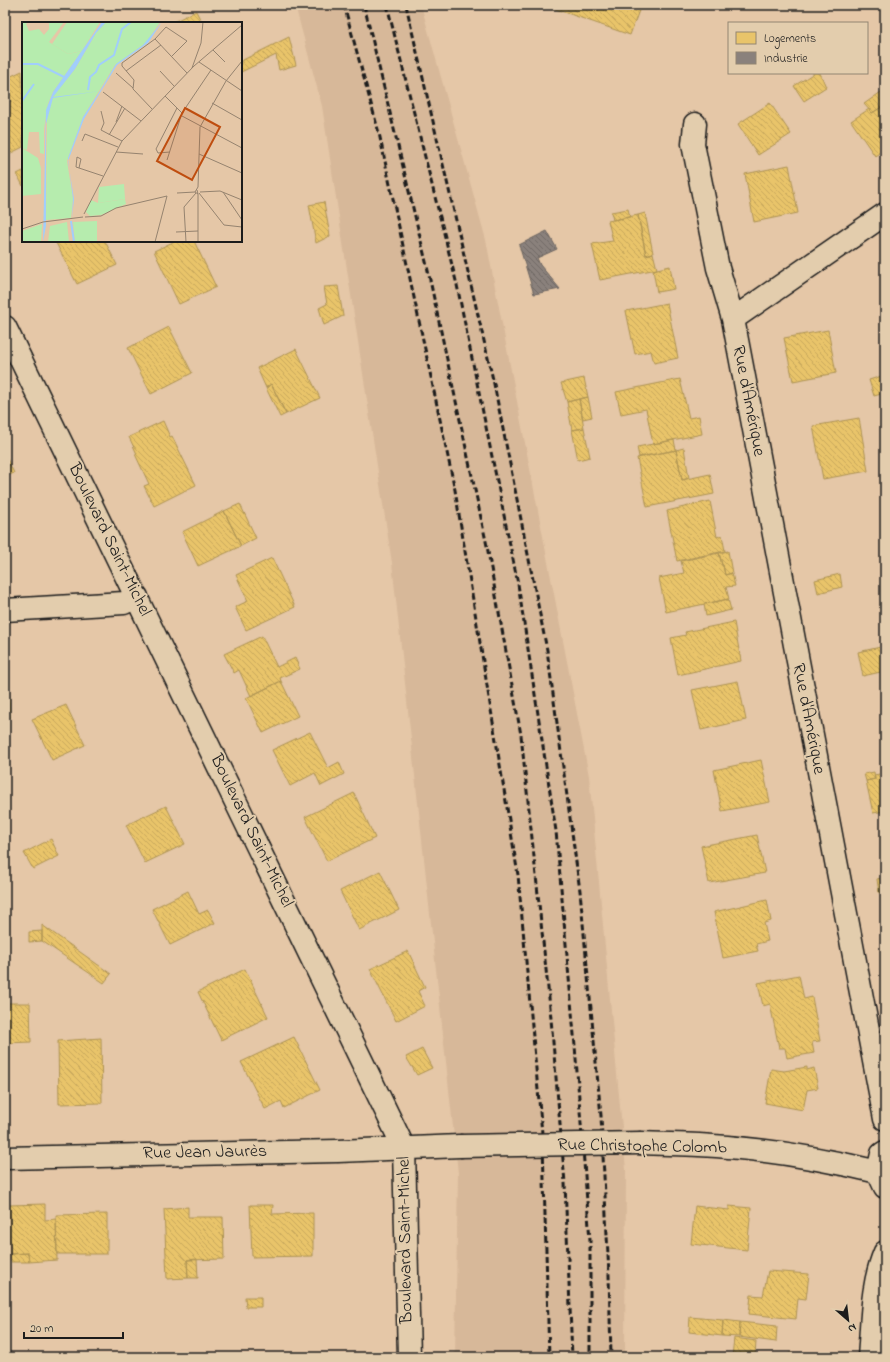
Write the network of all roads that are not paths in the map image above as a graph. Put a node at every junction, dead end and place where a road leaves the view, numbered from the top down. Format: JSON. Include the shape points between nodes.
{"nodes":[{"id":1,"x":694,"y":134,"type":"dead end"},
{"id":2,"x":885,"y":214,"type":"edge"},
{"id":3,"x":732,"y":319,"type":"junction"},
{"id":4,"x":5,"y":327,"type":"edge"},
{"id":5,"x":137,"y":597,"type":"junction"},
{"id":6,"x":5,"y":610,"type":"edge"},
{"id":7,"x":885,"y":1119,"type":"edge"},
{"id":8,"x":404,"y":1148,"type":"junction"},
{"id":9,"x":5,"y":1158,"type":"edge"},
{"id":10,"x":883,"y":1170,"type":"edge"},
{"id":11,"x":885,"y":1252,"type":"edge"},
{"id":12,"x":409,"y":1357,"type":"edge"},
{"id":13,"x":869,"y":1357,"type":"edge"}],
"edges":[{"from":1,"to":3,"type":"street","name":"Rue d'Amérique","via":[[718,268]]},
{"from":2,"to":3,"type":"street"},
{"from":3,"to":7,"type":"street","name":"Rue d'Amérique"},
{"from":4,"to":5,"type":"street","name":"Boulevard Saint-Michel"},
{"from":5,"to":6,"type":"street","via":[[124,603]]},
{"from":5,"to":8,"type":"street","name":"Boulevard Saint-Michel"},
{"from":8,"to":9,"type":"street","name":"Rue Jean Jaurès"},
{"from":8,"to":10,"type":"street","name":"Rue Christophe Colomb","bridge":true,"via":[[700,1145],[769,1152]]},
{"from":8,"to":12,"type":"street","name":"Boulevard Saint-Michel"},
{"from":11,"to":13,"type":"street","via":[[875,1287]]}]}
